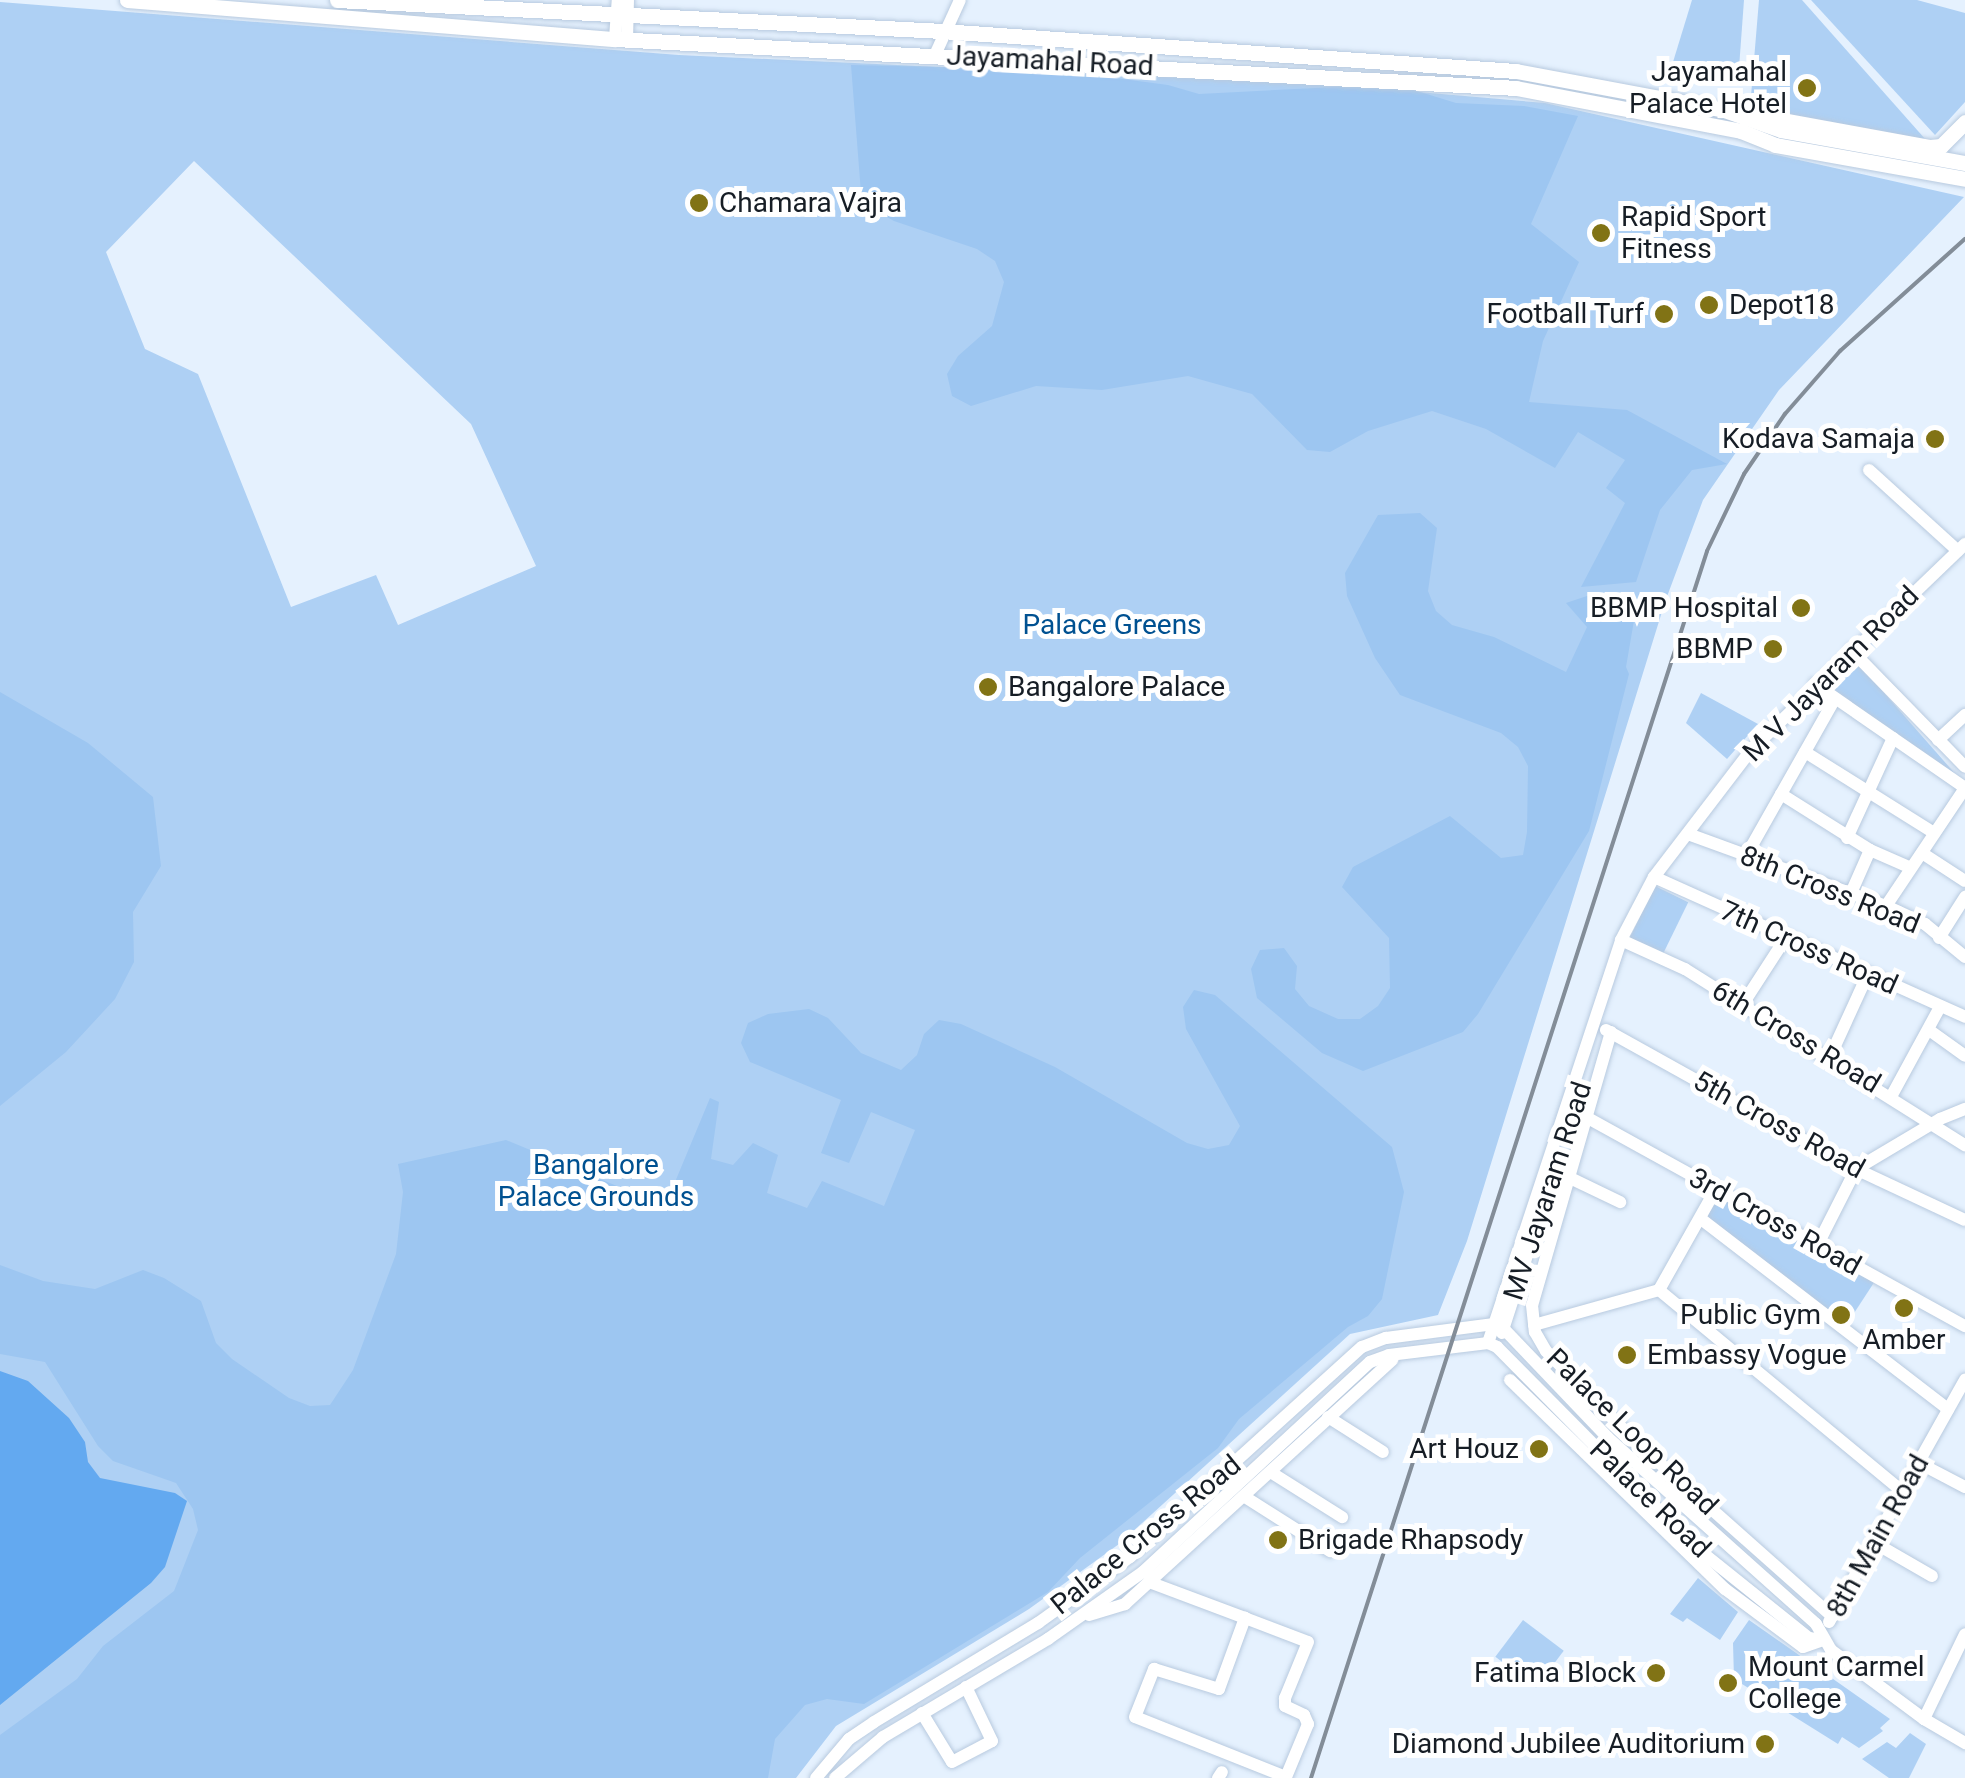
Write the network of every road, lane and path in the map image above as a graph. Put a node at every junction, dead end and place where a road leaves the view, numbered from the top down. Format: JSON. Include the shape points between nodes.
{"nodes":[{"id":1,"x":127,"y":0,"type":"edge"},
{"id":2,"x":337,"y":0,"type":"edge"},
{"id":3,"x":960,"y":0,"type":"edge"},
{"id":4,"x":622,"y":7,"type":"edge"},
{"id":5,"x":942,"y":31,"type":"junction"},
{"id":6,"x":621,"y":40,"type":"junction"},
{"id":7,"x":934,"y":54,"type":"junction"},
{"id":8,"x":1746,"y":116,"type":"junction"},
{"id":9,"x":1965,"y":122,"type":"edge"},
{"id":10,"x":1965,"y":163,"type":"edge"},
{"id":11,"x":1965,"y":178,"type":"edge"},
{"id":12,"x":1869,"y":470,"type":"dead end"},
{"id":13,"x":1961,"y":547,"type":"edge"},
{"id":14,"x":1851,"y":650,"type":"junction"},
{"id":15,"x":1814,"y":684,"type":"junction"},
{"id":16,"x":1836,"y":699,"type":"junction"},
{"id":17,"x":1965,"y":714,"type":"edge"},
{"id":18,"x":1893,"y":738,"type":"junction"},
{"id":19,"x":1938,"y":740,"type":"junction"},
{"id":20,"x":1805,"y":752,"type":"junction"},
{"id":21,"x":1965,"y":767,"type":"edge"},
{"id":22,"x":1965,"y":788,"type":"edge"},
{"id":23,"x":1870,"y":792,"type":"junction"},
{"id":24,"x":1781,"y":794,"type":"junction"},
{"id":25,"x":1934,"y":833,"type":"junction"},
{"id":26,"x":1688,"y":834,"type":"junction"},
{"id":27,"x":1848,"y":838,"type":"junction"},
{"id":28,"x":1870,"y":850,"type":"junction"},
{"id":29,"x":1922,"y":852,"type":"junction"},
{"id":30,"x":1746,"y":856,"type":"junction"},
{"id":31,"x":1909,"y":867,"type":"junction"},
{"id":32,"x":1654,"y":877,"type":"junction"},
{"id":33,"x":1965,"y":882,"type":"edge"},
{"id":34,"x":1851,"y":893,"type":"junction"},
{"id":35,"x":1965,"y":897,"type":"edge"},
{"id":36,"x":1886,"y":906,"type":"junction"},
{"id":37,"x":1785,"y":938,"type":"junction"},
{"id":38,"x":1939,"y":938,"type":"junction"},
{"id":39,"x":1621,"y":940,"type":"junction"},
{"id":40,"x":1965,"y":957,"type":"edge"},
{"id":41,"x":1868,"y":974,"type":"junction"},
{"id":42,"x":1940,"y":1006,"type":"junction"},
{"id":43,"x":1741,"y":1007,"type":"junction"},
{"id":44,"x":1965,"y":1017,"type":"edge"},
{"id":45,"x":1594,"y":1029,"type":"junction"},
{"id":46,"x":1928,"y":1030,"type":"junction"},
{"id":47,"x":1611,"y":1032,"type":"junction"},
{"id":48,"x":1965,"y":1056,"type":"edge"},
{"id":49,"x":1829,"y":1059,"type":"junction"},
{"id":50,"x":1892,"y":1095,"type":"junction"},
{"id":51,"x":1965,"y":1109,"type":"edge"},
{"id":52,"x":1586,"y":1116,"type":"junction"},
{"id":53,"x":1934,"y":1123,"type":"junction"},
{"id":54,"x":1965,"y":1145,"type":"edge"},
{"id":55,"x":1856,"y":1169,"type":"junction"},
{"id":56,"x":1568,"y":1177,"type":"junction"},
{"id":57,"x":1716,"y":1190,"type":"junction"},
{"id":58,"x":1620,"y":1202,"type":"dead end"},
{"id":59,"x":1701,"y":1220,"type":"junction"},
{"id":60,"x":1965,"y":1220,"type":"edge"},
{"id":61,"x":1817,"y":1246,"type":"junction"},
{"id":62,"x":1659,"y":1290,"type":"junction"},
{"id":63,"x":1534,"y":1324,"type":"junction"},
{"id":64,"x":1498,"y":1326,"type":"junction"},
{"id":65,"x":1965,"y":1326,"type":"edge"},
{"id":66,"x":1425,"y":1333,"type":"junction"},
{"id":67,"x":1493,"y":1345,"type":"junction"},
{"id":68,"x":1428,"y":1351,"type":"junction"},
{"id":69,"x":1392,"y":1360,"type":"dead end"},
{"id":70,"x":1510,"y":1380,"type":"dead end"},
{"id":71,"x":1963,"y":1388,"type":"edge"},
{"id":72,"x":1948,"y":1410,"type":"junction"},
{"id":73,"x":1328,"y":1417,"type":"junction"},
{"id":74,"x":1383,"y":1452,"type":"dead end"},
{"id":75,"x":1919,"y":1463,"type":"junction"},
{"id":76,"x":1272,"y":1472,"type":"junction"},
{"id":77,"x":1965,"y":1487,"type":"edge"},
{"id":78,"x":1902,"y":1491,"type":"junction"},
{"id":79,"x":1245,"y":1497,"type":"junction"},
{"id":80,"x":1342,"y":1517,"type":"dead end"},
{"id":81,"x":1873,"y":1542,"type":"junction"},
{"id":82,"x":1330,"y":1552,"type":"dead end"},
{"id":83,"x":1932,"y":1576,"type":"dead end"},
{"id":84,"x":1149,"y":1582,"type":"junction"},
{"id":85,"x":1832,"y":1616,"type":"junction"},
{"id":86,"x":1245,"y":1618,"type":"junction"},
{"id":87,"x":1077,"y":1619,"type":"junction"},
{"id":88,"x":1038,"y":1623,"type":"junction"},
{"id":89,"x":1965,"y":1634,"type":"edge"},
{"id":90,"x":1048,"y":1639,"type":"junction"},
{"id":91,"x":1823,"y":1640,"type":"junction"},
{"id":92,"x":966,"y":1688,"type":"junction"},
{"id":93,"x":922,"y":1714,"type":"junction"},
{"id":94,"x":1924,"y":1719,"type":"junction"},
{"id":95,"x":1965,"y":1743,"type":"edge"},
{"id":96,"x":816,"y":1778,"type":"edge"},
{"id":97,"x":835,"y":1778,"type":"edge"}],
"edges":[{"from":1,"to":6,"type":"main road","name":"Jayamahal Road"},
{"from":2,"to":4,"type":"main road","name":"Jayamahal Road"},
{"from":3,"to":5,"type":"street"},
{"from":4,"to":5,"type":"main road","name":"Jayamahal Road"},
{"from":4,"to":6,"type":"street"},
{"from":5,"to":7,"type":"street"},
{"from":5,"to":8,"type":"main road","name":"Jayamahal Road","via":[[1516,71]]},
{"from":6,"to":7,"type":"main road","name":"Jayamahal Road"},
{"from":7,"to":11,"type":"main road","name":"Jayamahal Road","via":[[1516,88]]},
{"from":8,"to":9,"type":"main road","via":[[1930,147],[1941,146]]},
{"from":8,"to":10,"type":"main road","name":"Jayamahal Road","via":[[1780,130]]},
{"from":12,"to":13,"type":"street"},
{"from":13,"to":14,"type":"street","name":"M V Jayaram Road"},
{"from":14,"to":15,"type":"street","name":"M V Jayaram Road"},
{"from":14,"to":19,"type":"street"},
{"from":15,"to":16,"type":"street"},
{"from":15,"to":26,"type":"street","name":"M V Jayaram Road","via":[[1752,749]]},
{"from":16,"to":18,"type":"street"},
{"from":16,"to":20,"type":"street"},
{"from":17,"to":19,"type":"street"},
{"from":18,"to":22,"type":"street"},
{"from":18,"to":23,"type":"street"},
{"from":19,"to":21,"type":"street"},
{"from":20,"to":23,"type":"street"},
{"from":20,"to":24,"type":"street"},
{"from":22,"to":25,"type":"street"},
{"from":23,"to":25,"type":"street"},
{"from":23,"to":27,"type":"street"},
{"from":24,"to":27,"type":"street"},
{"from":24,"to":30,"type":"street"},
{"from":25,"to":29,"type":"street"},
{"from":26,"to":30,"type":"street","name":"8th Cross Road"},
{"from":26,"to":32,"type":"street","name":"M V Jayaram Road"},
{"from":27,"to":28,"type":"street"},
{"from":28,"to":31,"type":"street"},
{"from":28,"to":34,"type":"street"},
{"from":29,"to":31,"type":"street"},
{"from":29,"to":33,"type":"street"},
{"from":30,"to":34,"type":"street","name":"8th Cross Road"},
{"from":31,"to":36,"type":"street"},
{"from":32,"to":37,"type":"street","name":"7th Cross Road"},
{"from":32,"to":39,"type":"street","name":"M V Jayaram Road"},
{"from":34,"to":36,"type":"street","name":"8th Cross Road"},
{"from":35,"to":38,"type":"street"},
{"from":36,"to":38,"type":"street","name":"8th Cross Road"},
{"from":37,"to":41,"type":"street","name":"7th Cross Road"},
{"from":37,"to":43,"type":"street"},
{"from":38,"to":40,"type":"street","name":"8th Cross Road"},
{"from":39,"to":43,"type":"street","name":"6th Cross Road","via":[[1685,969]]},
{"from":39,"to":45,"type":"street","name":"M V Jayaram Road"},
{"from":41,"to":42,"type":"street","name":"7th Cross Road"},
{"from":41,"to":49,"type":"street"},
{"from":42,"to":44,"type":"street","name":"7th Cross Road"},
{"from":42,"to":46,"type":"street"},
{"from":43,"to":49,"type":"street","name":"6th Cross Road"},
{"from":45,"to":47,"type":"street","name":"5th Cross Road"},
{"from":45,"to":64,"type":"street","name":"MV Jayaram Road"},
{"from":46,"to":48,"type":"street"},
{"from":46,"to":50,"type":"street"},
{"from":47,"to":52,"type":"street","name":"Palace Loop Road"},
{"from":47,"to":55,"type":"street","name":"5th Cross Road"},
{"from":49,"to":50,"type":"street","name":"6th Cross Road"},
{"from":50,"to":53,"type":"street","name":"6th Cross Road"},
{"from":51,"to":53,"type":"street"},
{"from":52,"to":56,"type":"street","name":"Palace Loop Road"},
{"from":52,"to":57,"type":"street","name":"3rd Cross Road"},
{"from":53,"to":54,"type":"street","name":"6th Cross Road"},
{"from":53,"to":55,"type":"street"},
{"from":55,"to":60,"type":"street","name":"5th Cross Road"},
{"from":55,"to":61,"type":"street"},
{"from":56,"to":58,"type":"street"},
{"from":56,"to":63,"type":"street","name":"Palace Loop Road","via":[[1532,1304]]},
{"from":57,"to":59,"type":"street"},
{"from":57,"to":61,"type":"street","name":"3rd Cross Road"},
{"from":59,"to":62,"type":"street"},
{"from":59,"to":72,"type":"street"},
{"from":61,"to":65,"type":"street","name":"3rd Cross Road"},
{"from":62,"to":63,"type":"street"},
{"from":62,"to":78,"type":"street"},
{"from":63,"to":85,"type":"street","name":"Palace Loop Road","via":[[1546,1351],[1637,1443]]},
{"from":64,"to":66,"type":"street","name":"Palace Cross Road"},
{"from":64,"to":67,"type":"street","name":"MV Jayaram Road"},
{"from":64,"to":91,"type":"street","name":"Palace Road","via":[[1607,1437],[1816,1624]]},
{"from":66,"to":68,"type":"street"},
{"from":66,"to":88,"type":"street","name":"Palace Cross Road","via":[[1362,1347],[1203,1495]]},
{"from":67,"to":68,"type":"street","name":"Palace Cross Road"},
{"from":67,"to":91,"type":"street","name":"Palace Road","via":[[1694,1546],[1809,1638]]},
{"from":68,"to":87,"type":"street","name":"Palace Cross Road","via":[[1380,1358],[1352,1376],[1143,1572]]},
{"from":69,"to":73,"type":"street"},
{"from":70,"to":91,"type":"street","via":[[1724,1589],[1802,1647]]},
{"from":71,"to":72,"type":"street","name":"8th Main Road"},
{"from":72,"to":75,"type":"street","name":"8th Main Road"},
{"from":73,"to":74,"type":"street"},
{"from":73,"to":76,"type":"street"},
{"from":75,"to":77,"type":"street"},
{"from":75,"to":78,"type":"street","name":"8th Main Road"},
{"from":76,"to":79,"type":"street"},
{"from":76,"to":80,"type":"street"},
{"from":78,"to":81,"type":"street","name":"8th Main Road"},
{"from":79,"to":82,"type":"street"},
{"from":79,"to":84,"type":"street"},
{"from":81,"to":83,"type":"street"},
{"from":81,"to":85,"type":"street","name":"8th Main Road"},
{"from":84,"to":86,"type":"street"},
{"from":84,"to":87,"type":"street","via":[[1125,1604]]},
{"from":85,"to":91,"type":"street","name":"8th Main Road"},
{"from":86,"to":86,"type":"street","via":[[1308,1642],[1285,1698],[1285,1706],[1308,1720],[1286,1777],[1135,1717],[1154,1669],[1218,1688]]},
{"from":87,"to":90,"type":"street","name":"Palace Cross Road"},
{"from":88,"to":90,"type":"street"},
{"from":88,"to":96,"type":"street","name":"Palace Cross Road","via":[[849,1739]]},
{"from":89,"to":94,"type":"street"},
{"from":90,"to":92,"type":"street","name":"Palace Cross Road"},
{"from":91,"to":94,"type":"street","name":"Palace Road"},
{"from":92,"to":93,"type":"street","name":"Palace Cross Road"},
{"from":92,"to":93,"type":"street","via":[[992,1741],[952,1762]]},
{"from":93,"to":97,"type":"street","name":"Palace Cross Road","via":[[860,1753]]},
{"from":94,"to":95,"type":"street","name":"Palace Road"}]}
